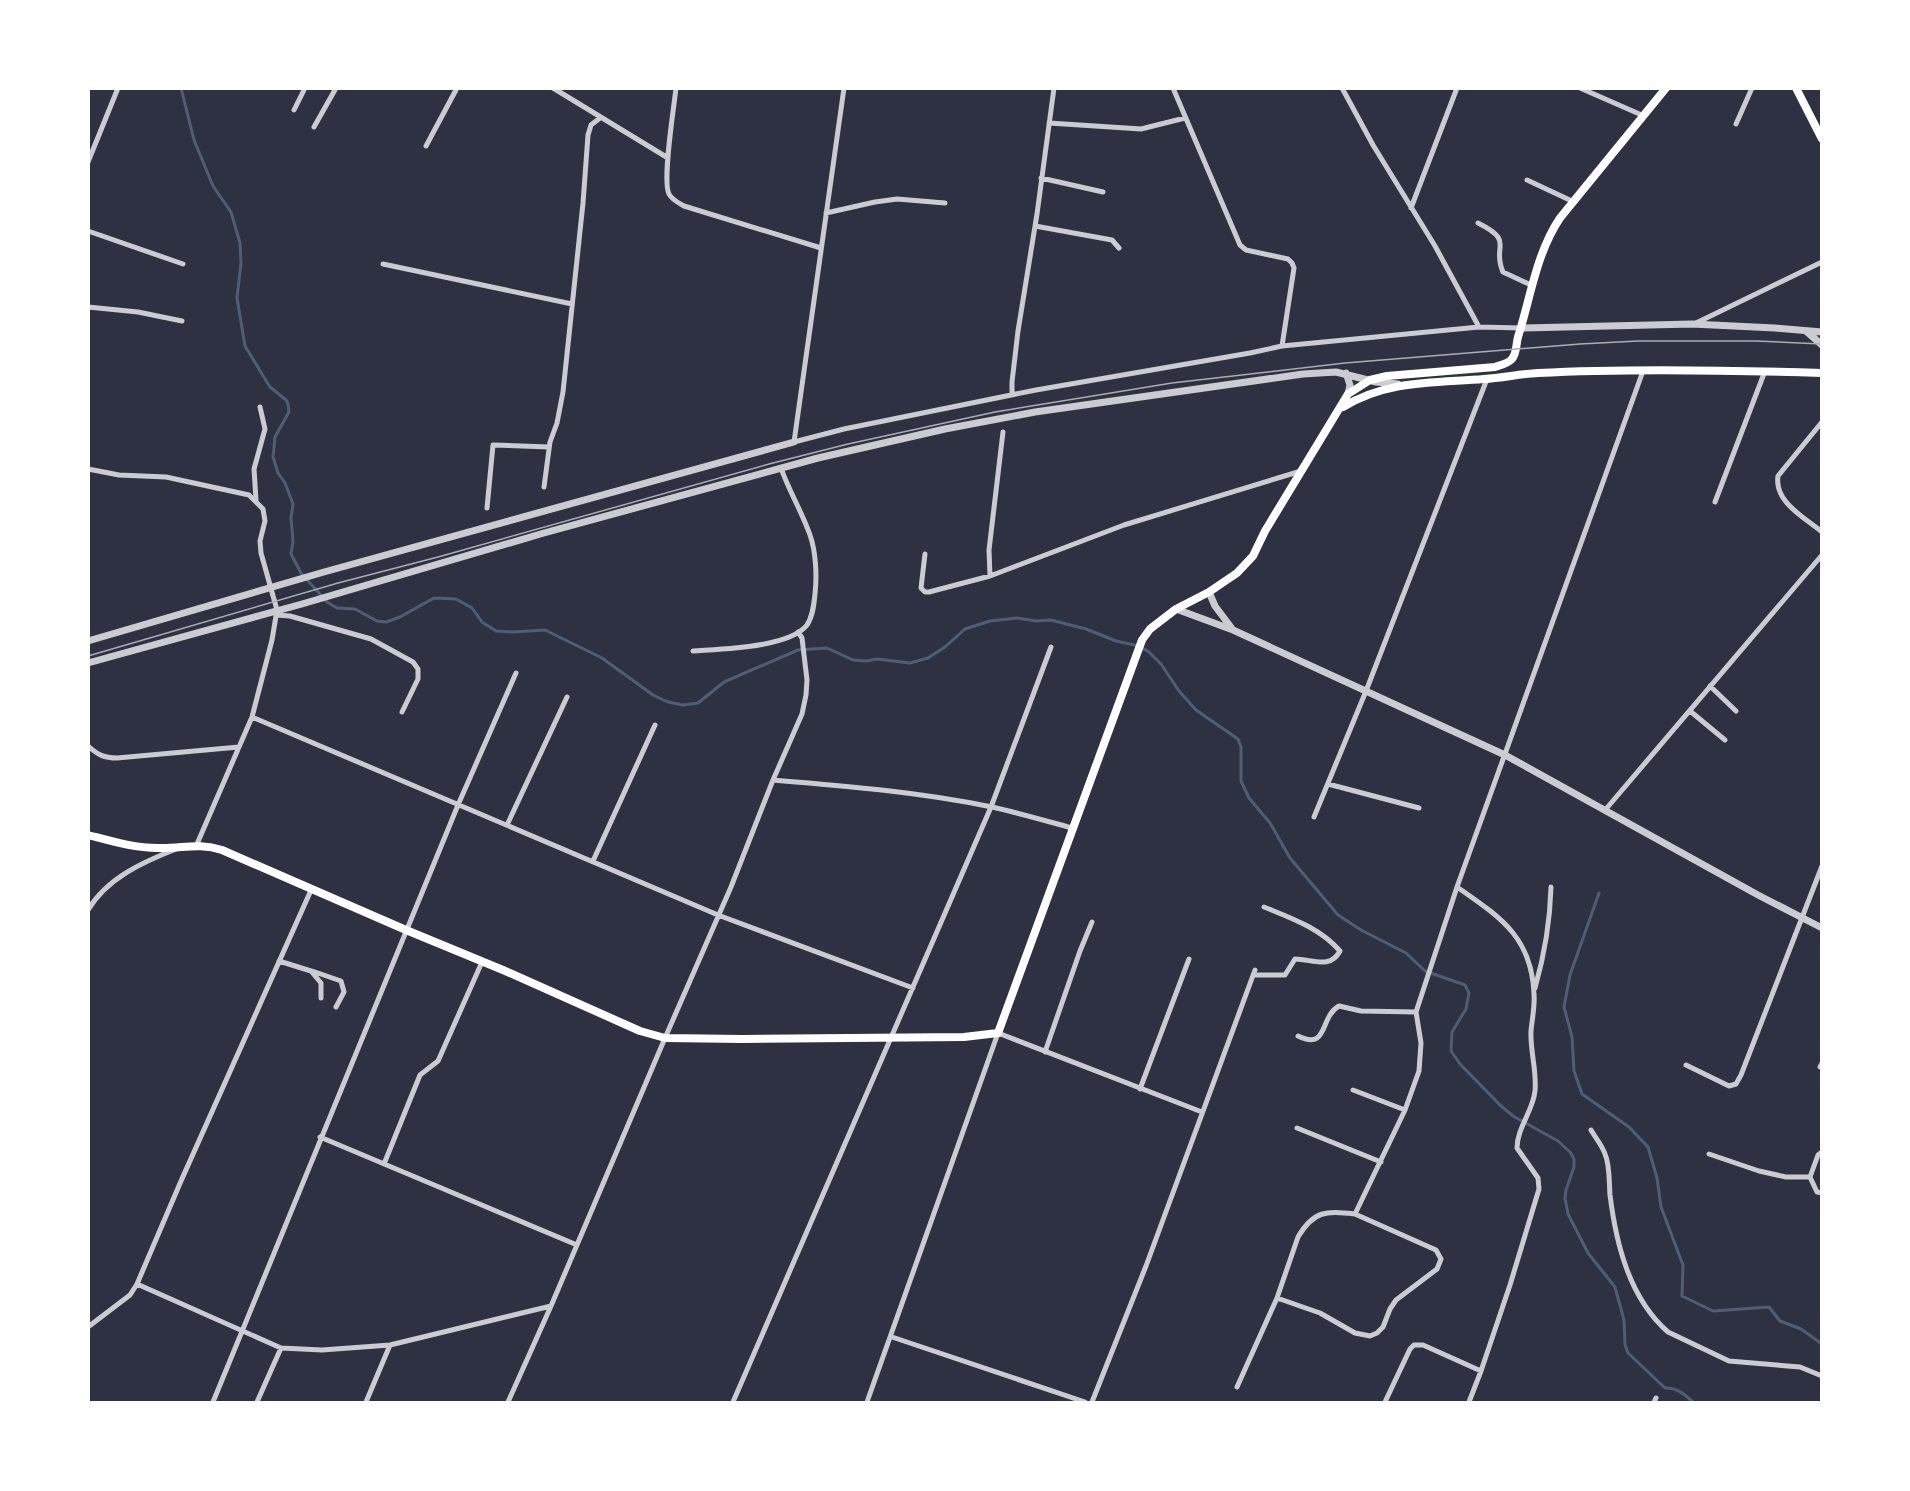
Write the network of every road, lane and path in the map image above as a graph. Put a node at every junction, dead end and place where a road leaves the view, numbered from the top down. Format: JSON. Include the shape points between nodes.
{"nodes":[{"id":1,"x":117,"y":88,"type":"edge"},
{"id":2,"x":305,"y":88,"type":"edge"},
{"id":3,"x":336,"y":88,"type":"edge"},
{"id":4,"x":457,"y":88,"type":"edge"},
{"id":5,"x":553,"y":88,"type":"edge"},
{"id":6,"x":676,"y":88,"type":"edge"},
{"id":7,"x":844,"y":88,"type":"edge"},
{"id":8,"x":1054,"y":88,"type":"edge"},
{"id":9,"x":1173,"y":88,"type":"edge"},
{"id":10,"x":1342,"y":88,"type":"edge"},
{"id":11,"x":1456,"y":88,"type":"edge"},
{"id":12,"x":1580,"y":88,"type":"edge"},
{"id":13,"x":1666,"y":88,"type":"edge"},
{"id":14,"x":1752,"y":88,"type":"edge"},
{"id":15,"x":1796,"y":88,"type":"edge"},
{"id":16,"x":294,"y":110,"type":"dead end"},
{"id":17,"x":1644,"y":116,"type":"junction"},
{"id":18,"x":1185,"y":117,"type":"junction"},
{"id":19,"x":600,"y":118,"type":"junction"},
{"id":20,"x":1049,"y":123,"type":"junction"},
{"id":21,"x":1736,"y":124,"type":"dead end"},
{"id":22,"x":314,"y":127,"type":"dead end"},
{"id":23,"x":1821,"y":139,"type":"edge"},
{"id":24,"x":426,"y":146,"type":"dead end"},
{"id":25,"x":668,"y":158,"type":"junction"},
{"id":26,"x":88,"y":162,"type":"edge"},
{"id":27,"x":1041,"y":178,"type":"junction"},
{"id":28,"x":1527,"y":180,"type":"dead end"},
{"id":29,"x":1103,"y":192,"type":"dead end"},
{"id":30,"x":1574,"y":202,"type":"junction"},
{"id":31,"x":945,"y":203,"type":"dead end"},
{"id":32,"x":1411,"y":208,"type":"junction"},
{"id":33,"x":826,"y":213,"type":"junction"},
{"id":34,"x":1478,"y":223,"type":"dead end"},
{"id":35,"x":1035,"y":226,"type":"junction"},
{"id":36,"x":88,"y":231,"type":"edge"},
{"id":37,"x":821,"y":248,"type":"junction"},
{"id":38,"x":1119,"y":249,"type":"dead end"},
{"id":39,"x":1821,"y":262,"type":"edge"},
{"id":40,"x":183,"y":264,"type":"dead end"},
{"id":41,"x":383,"y":264,"type":"dead end"},
{"id":42,"x":1531,"y":285,"type":"junction"},
{"id":43,"x":572,"y":304,"type":"junction"},
{"id":44,"x":88,"y":307,"type":"edge"},
{"id":45,"x":182,"y":321,"type":"dead end"},
{"id":46,"x":1692,"y":324,"type":"junction"},
{"id":47,"x":1479,"y":327,"type":"junction"},
{"id":48,"x":1522,"y":328,"type":"junction"},
{"id":49,"x":1805,"y":331,"type":"junction"},
{"id":50,"x":1821,"y":332,"type":"edge"},
{"id":51,"x":1821,"y":345,"type":"edge"},
{"id":52,"x":1282,"y":346,"type":"junction"},
{"id":53,"x":1643,"y":371,"type":"junction"},
{"id":54,"x":1765,"y":371,"type":"junction"},
{"id":55,"x":1346,"y":373,"type":"junction"},
{"id":56,"x":1821,"y":373,"type":"edge"},
{"id":57,"x":1487,"y":379,"type":"junction"},
{"id":58,"x":1370,"y":380,"type":"junction"},
{"id":59,"x":1408,"y":384,"type":"junction"},
{"id":60,"x":1012,"y":394,"type":"junction"},
{"id":61,"x":1348,"y":394,"type":"junction"},
{"id":62,"x":260,"y":408,"type":"dead end"},
{"id":63,"x":1341,"y":408,"type":"junction"},
{"id":64,"x":1821,"y":422,"type":"edge"},
{"id":65,"x":1003,"y":432,"type":"dead end"},
{"id":66,"x":794,"y":442,"type":"junction"},
{"id":67,"x":549,"y":447,"type":"junction"},
{"id":68,"x":781,"y":468,"type":"junction"},
{"id":69,"x":88,"y":469,"type":"edge"},
{"id":70,"x":1303,"y":471,"type":"junction"},
{"id":71,"x":544,"y":487,"type":"dead end"},
{"id":72,"x":256,"y":500,"type":"junction"},
{"id":73,"x":1715,"y":502,"type":"dead end"},
{"id":74,"x":487,"y":508,"type":"dead end"},
{"id":75,"x":1821,"y":531,"type":"edge"},
{"id":76,"x":925,"y":554,"type":"dead end"},
{"id":77,"x":1821,"y":555,"type":"edge"},
{"id":78,"x":990,"y":576,"type":"junction"},
{"id":79,"x":272,"y":587,"type":"junction"},
{"id":80,"x":1209,"y":592,"type":"junction"},
{"id":81,"x":1176,"y":609,"type":"junction"},
{"id":82,"x":276,"y":613,"type":"junction"},
{"id":83,"x":1233,"y":630,"type":"junction"},
{"id":84,"x":800,"y":635,"type":"junction"},
{"id":85,"x":88,"y":642,"type":"edge"},
{"id":86,"x":1051,"y":647,"type":"dead end"},
{"id":87,"x":693,"y":651,"type":"dead end"},
{"id":88,"x":88,"y":663,"type":"edge"},
{"id":89,"x":516,"y":673,"type":"dead end"},
{"id":90,"x":1710,"y":686,"type":"junction"},
{"id":91,"x":1366,"y":691,"type":"junction"},
{"id":92,"x":567,"y":697,"type":"dead end"},
{"id":93,"x":1690,"y":711,"type":"junction"},
{"id":94,"x":1736,"y":711,"type":"dead end"},
{"id":95,"x":402,"y":712,"type":"dead end"},
{"id":96,"x":252,"y":717,"type":"junction"},
{"id":97,"x":655,"y":725,"type":"dead end"},
{"id":98,"x":1725,"y":740,"type":"dead end"},
{"id":99,"x":88,"y":746,"type":"edge"},
{"id":100,"x":239,"y":747,"type":"junction"},
{"id":101,"x":1505,"y":755,"type":"junction"},
{"id":102,"x":773,"y":780,"type":"junction"},
{"id":103,"x":1328,"y":784,"type":"junction"},
{"id":104,"x":458,"y":805,"type":"junction"},
{"id":105,"x":991,"y":807,"type":"junction"},
{"id":106,"x":1419,"y":808,"type":"dead end"},
{"id":107,"x":1606,"y":809,"type":"junction"},
{"id":108,"x":1314,"y":817,"type":"dead end"},
{"id":109,"x":507,"y":825,"type":"junction"},
{"id":110,"x":1072,"y":828,"type":"junction"},
{"id":111,"x":88,"y":834,"type":"edge"},
{"id":112,"x":196,"y":844,"type":"junction"},
{"id":113,"x":181,"y":848,"type":"junction"},
{"id":114,"x":593,"y":861,"type":"junction"},
{"id":115,"x":1821,"y":866,"type":"edge"},
{"id":116,"x":1457,"y":887,"type":"junction"},
{"id":117,"x":1551,"y":887,"type":"dead end"},
{"id":118,"x":312,"y":888,"type":"junction"},
{"id":119,"x":1264,"y":907,"type":"dead end"},
{"id":120,"x":88,"y":910,"type":"edge"},
{"id":121,"x":718,"y":915,"type":"junction"},
{"id":122,"x":1802,"y":918,"type":"junction"},
{"id":123,"x":1092,"y":922,"type":"dead end"},
{"id":124,"x":1821,"y":928,"type":"edge"},
{"id":125,"x":406,"y":930,"type":"junction"},
{"id":126,"x":1189,"y":959,"type":"dead end"},
{"id":127,"x":279,"y":961,"type":"junction"},
{"id":128,"x":482,"y":962,"type":"junction"},
{"id":129,"x":311,"y":971,"type":"junction"},
{"id":130,"x":913,"y":988,"type":"junction"},
{"id":131,"x":1534,"y":993,"type":"junction"},
{"id":132,"x":321,"y":998,"type":"dead end"},
{"id":133,"x":336,"y":1007,"type":"dead end"},
{"id":134,"x":1416,"y":1012,"type":"junction"},
{"id":135,"x":998,"y":1033,"type":"junction"},
{"id":136,"x":1298,"y":1036,"type":"dead end"},
{"id":137,"x":665,"y":1038,"type":"junction"},
{"id":138,"x":891,"y":1038,"type":"junction"},
{"id":139,"x":1045,"y":1052,"type":"junction"},
{"id":140,"x":1686,"y":1065,"type":"dead end"},
{"id":141,"x":1140,"y":1089,"type":"junction"},
{"id":142,"x":1353,"y":1090,"type":"dead end"},
{"id":143,"x":1405,"y":1110,"type":"junction"},
{"id":144,"x":1202,"y":1112,"type":"junction"},
{"id":145,"x":1297,"y":1128,"type":"dead end"},
{"id":146,"x":1591,"y":1130,"type":"dead end"},
{"id":147,"x":320,"y":1137,"type":"junction"},
{"id":148,"x":1821,"y":1152,"type":"edge"},
{"id":149,"x":1708,"y":1154,"type":"dead end"},
{"id":150,"x":1381,"y":1162,"type":"junction"},
{"id":151,"x":384,"y":1164,"type":"junction"},
{"id":152,"x":1810,"y":1177,"type":"junction"},
{"id":153,"x":1821,"y":1193,"type":"edge"},
{"id":154,"x":1355,"y":1214,"type":"junction"},
{"id":155,"x":577,"y":1245,"type":"junction"},
{"id":156,"x":137,"y":1284,"type":"junction"},
{"id":157,"x":1277,"y":1298,"type":"junction"},
{"id":158,"x":551,"y":1306,"type":"junction"},
{"id":159,"x":88,"y":1327,"type":"edge"},
{"id":160,"x":242,"y":1330,"type":"junction"},
{"id":161,"x":891,"y":1337,"type":"junction"},
{"id":162,"x":390,"y":1345,"type":"junction"},
{"id":163,"x":281,"y":1348,"type":"junction"},
{"id":164,"x":1482,"y":1371,"type":"junction"},
{"id":165,"x":1821,"y":1376,"type":"edge"},
{"id":166,"x":1237,"y":1387,"type":"dead end"},
{"id":167,"x":213,"y":1402,"type":"edge"},
{"id":168,"x":257,"y":1402,"type":"edge"},
{"id":169,"x":366,"y":1402,"type":"edge"},
{"id":170,"x":508,"y":1402,"type":"edge"},
{"id":171,"x":733,"y":1402,"type":"edge"},
{"id":172,"x":867,"y":1402,"type":"edge"},
{"id":173,"x":1085,"y":1402,"type":"edge"},
{"id":174,"x":1092,"y":1402,"type":"edge"},
{"id":175,"x":1386,"y":1402,"type":"edge"},
{"id":176,"x":1469,"y":1402,"type":"edge"}],
"edges":[{"from":1,"to":26,"type":"street"},
{"from":2,"to":16,"type":"street"},
{"from":3,"to":22,"type":"street"},
{"from":4,"to":24,"type":"street"},
{"from":5,"to":19,"type":"street"},
{"from":6,"to":25,"type":"street"},
{"from":7,"to":33,"type":"street"},
{"from":8,"to":20,"type":"street"},
{"from":9,"to":18,"type":"street"},
{"from":10,"to":32,"type":"street"},
{"from":11,"to":32,"type":"street"},
{"from":12,"to":17,"type":"street"},
{"from":13,"to":17,"type":"main road"},
{"from":14,"to":21,"type":"street"},
{"from":15,"to":23,"type":"main road"},
{"from":17,"to":30,"type":"main road"},
{"from":18,"to":20,"type":"street","via":[[1141,129]]},
{"from":18,"to":52,"type":"street","via":[[1240,245],[1292,263]]},
{"from":19,"to":25,"type":"street"},
{"from":19,"to":43,"type":"street","via":[[591,125],[588,135]]},
{"from":20,"to":27,"type":"street"},
{"from":25,"to":37,"type":"street","via":[[669,195],[684,206]]},
{"from":27,"to":29,"type":"street"},
{"from":27,"to":35,"type":"street"},
{"from":28,"to":30,"type":"street"},
{"from":30,"to":42,"type":"main road","via":[[1546,240]]},
{"from":31,"to":33,"type":"street","via":[[897,199]]},
{"from":32,"to":47,"type":"street"},
{"from":33,"to":37,"type":"street"},
{"from":34,"to":42,"type":"street","via":[[1499,237],[1503,272]]},
{"from":35,"to":38,"type":"street","via":[[1112,240]]},
{"from":35,"to":60,"type":"street"},
{"from":36,"to":40,"type":"street"},
{"from":37,"to":66,"type":"street"},
{"from":39,"to":46,"type":"street"},
{"from":41,"to":43,"type":"street"},
{"from":42,"to":48,"type":"main road"},
{"from":43,"to":67,"type":"street","via":[[563,392]]},
{"from":44,"to":45,"type":"street"},
{"from":46,"to":48,"type":"street"},
{"from":46,"to":49,"type":"street"},
{"from":47,"to":48,"type":"street"},
{"from":47,"to":52,"type":"street"},
{"from":48,"to":58,"type":"main road","via":[[1506,364]]},
{"from":49,"to":50,"type":"street"},
{"from":49,"to":51,"type":"street"},
{"from":52,"to":60,"type":"street"},
{"from":53,"to":54,"type":"main road"},
{"from":53,"to":57,"type":"main road","via":[[1537,373]]},
{"from":53,"to":101,"type":"street"},
{"from":54,"to":56,"type":"main road"},
{"from":54,"to":73,"type":"street"},
{"from":55,"to":58,"type":"street"},
{"from":55,"to":61,"type":"street"},
{"from":55,"to":68,"type":"street","via":[[1303,374],[1035,412]]},
{"from":57,"to":59,"type":"main road"},
{"from":57,"to":91,"type":"street"},
{"from":58,"to":59,"type":"street"},
{"from":58,"to":61,"type":"main road"},
{"from":59,"to":63,"type":"main road","via":[[1369,393]]},
{"from":60,"to":66,"type":"street"},
{"from":61,"to":63,"type":"main road"},
{"from":62,"to":72,"type":"street","via":[[265,429],[254,469]]},
{"from":63,"to":70,"type":"main road"},
{"from":64,"to":75,"type":"street","via":[[1777,482],[1786,503]]},
{"from":65,"to":78,"type":"street","via":[[989,550]]},
{"from":66,"to":79,"type":"street"},
{"from":67,"to":71,"type":"street"},
{"from":67,"to":74,"type":"street","via":[[493,445]]},
{"from":68,"to":82,"type":"street"},
{"from":68,"to":84,"type":"street","via":[[811,537],[814,557],[812,613]]},
{"from":69,"to":72,"type":"street","via":[[166,477],[249,495]]},
{"from":70,"to":78,"type":"street","via":[[1124,525]]},
{"from":70,"to":80,"type":"main road","via":[[1253,556],[1237,573]]},
{"from":72,"to":79,"type":"street","via":[[263,509],[261,553]]},
{"from":76,"to":78,"type":"street","via":[[921,588],[925,592]]},
{"from":77,"to":90,"type":"street"},
{"from":79,"to":82,"type":"street"},
{"from":79,"to":85,"type":"street"},
{"from":80,"to":81,"type":"main road"},
{"from":80,"to":83,"type":"street"},
{"from":81,"to":83,"type":"street"},
{"from":81,"to":110,"type":"main road","via":[[1142,640]]},
{"from":82,"to":88,"type":"street"},
{"from":82,"to":95,"type":"street","via":[[371,639],[413,662],[418,679]]},
{"from":82,"to":96,"type":"street"},
{"from":83,"to":91,"type":"street"},
{"from":84,"to":87,"type":"street","via":[[746,647]]},
{"from":84,"to":102,"type":"street","via":[[806,695],[802,714]]},
{"from":86,"to":105,"type":"street"},
{"from":89,"to":104,"type":"street"},
{"from":90,"to":93,"type":"street"},
{"from":90,"to":94,"type":"street"},
{"from":91,"to":101,"type":"street"},
{"from":91,"to":103,"type":"street"},
{"from":92,"to":109,"type":"street"},
{"from":93,"to":98,"type":"street"},
{"from":93,"to":107,"type":"street"},
{"from":96,"to":100,"type":"street"},
{"from":96,"to":104,"type":"street"},
{"from":97,"to":114,"type":"street"},
{"from":99,"to":100,"type":"street","via":[[104,758]]},
{"from":100,"to":112,"type":"street"},
{"from":101,"to":107,"type":"street"},
{"from":101,"to":116,"type":"street"},
{"from":102,"to":105,"type":"street"},
{"from":102,"to":121,"type":"street"},
{"from":103,"to":106,"type":"street"},
{"from":103,"to":108,"type":"street"},
{"from":104,"to":109,"type":"street"},
{"from":104,"to":125,"type":"street"},
{"from":105,"to":110,"type":"street"},
{"from":105,"to":130,"type":"street"},
{"from":107,"to":122,"type":"street"},
{"from":109,"to":114,"type":"street"},
{"from":110,"to":135,"type":"main road"},
{"from":111,"to":113,"type":"main road","via":[[145,847]]},
{"from":112,"to":113,"type":"main road"},
{"from":112,"to":118,"type":"main road","via":[[222,850]]},
{"from":113,"to":120,"type":"street","via":[[118,878]]},
{"from":114,"to":121,"type":"street"},
{"from":115,"to":122,"type":"street"},
{"from":116,"to":131,"type":"street","via":[[1501,920],[1523,945]]},
{"from":116,"to":134,"type":"street"},
{"from":117,"to":131,"type":"street","via":[[1550,922]]},
{"from":118,"to":125,"type":"main road"},
{"from":118,"to":127,"type":"street"},
{"from":119,"to":144,"type":"street","via":[[1300,921],[1340,951],[1327,962],[1295,959],[1285,975],[1254,973]]},
{"from":121,"to":130,"type":"street"},
{"from":121,"to":137,"type":"street"},
{"from":122,"to":124,"type":"street"},
{"from":122,"to":140,"type":"street","via":[[1736,1084],[1729,1086]]},
{"from":123,"to":139,"type":"street"},
{"from":125,"to":128,"type":"main road"},
{"from":125,"to":147,"type":"street"},
{"from":126,"to":141,"type":"street"},
{"from":127,"to":129,"type":"street"},
{"from":127,"to":156,"type":"street"},
{"from":128,"to":137,"type":"main road","via":[[640,1031]]},
{"from":128,"to":151,"type":"street","via":[[438,1061],[420,1075]]},
{"from":129,"to":132,"type":"street","via":[[321,983]]},
{"from":129,"to":133,"type":"street","via":[[341,981],[344,992]]},
{"from":130,"to":138,"type":"street"},
{"from":131,"to":164,"type":"street","via":[[1531,1031],[1535,1089],[1517,1148],[1538,1178],[1538,1198]]},
{"from":134,"to":136,"type":"street","via":[[1361,1011],[1339,1006],[1332,1010],[1320,1037],[1306,1040]]},
{"from":134,"to":143,"type":"street","via":[[1421,1043],[1419,1071]]},
{"from":135,"to":138,"type":"main road"},
{"from":135,"to":139,"type":"street"},
{"from":135,"to":161,"type":"street"},
{"from":137,"to":138,"type":"main road"},
{"from":137,"to":155,"type":"street"},
{"from":138,"to":171,"type":"street"},
{"from":139,"to":141,"type":"street"},
{"from":141,"to":144,"type":"street"},
{"from":142,"to":143,"type":"street"},
{"from":143,"to":150,"type":"street"},
{"from":144,"to":174,"type":"street"},
{"from":145,"to":150,"type":"street"},
{"from":146,"to":165,"type":"street","via":[[1606,1154],[1620,1253],[1660,1325],[1729,1361],[1800,1367]]},
{"from":147,"to":151,"type":"street"},
{"from":147,"to":160,"type":"street"},
{"from":148,"to":152,"type":"street"},
{"from":149,"to":152,"type":"street","via":[[1786,1177]]},
{"from":150,"to":154,"type":"street"},
{"from":151,"to":155,"type":"street"},
{"from":152,"to":153,"type":"street"},
{"from":154,"to":157,"type":"street","via":[[1328,1211],[1309,1221],[1298,1237]]},
{"from":154,"to":157,"type":"street","via":[[1436,1250],[1442,1259],[1440,1265],[1396,1300],[1383,1327],[1370,1335],[1355,1333],[1320,1313]]},
{"from":155,"to":158,"type":"street"},
{"from":156,"to":159,"type":"street","via":[[130,1295]]},
{"from":156,"to":160,"type":"street"},
{"from":157,"to":166,"type":"street"},
{"from":158,"to":162,"type":"street"},
{"from":158,"to":170,"type":"street"},
{"from":160,"to":163,"type":"street"},
{"from":160,"to":167,"type":"street"},
{"from":161,"to":172,"type":"street"},
{"from":161,"to":173,"type":"street"},
{"from":162,"to":163,"type":"street","via":[[322,1350]]},
{"from":162,"to":169,"type":"street"},
{"from":163,"to":168,"type":"street"},
{"from":164,"to":175,"type":"street","via":[[1423,1345],[1414,1345]]},
{"from":164,"to":176,"type":"street"}]}
